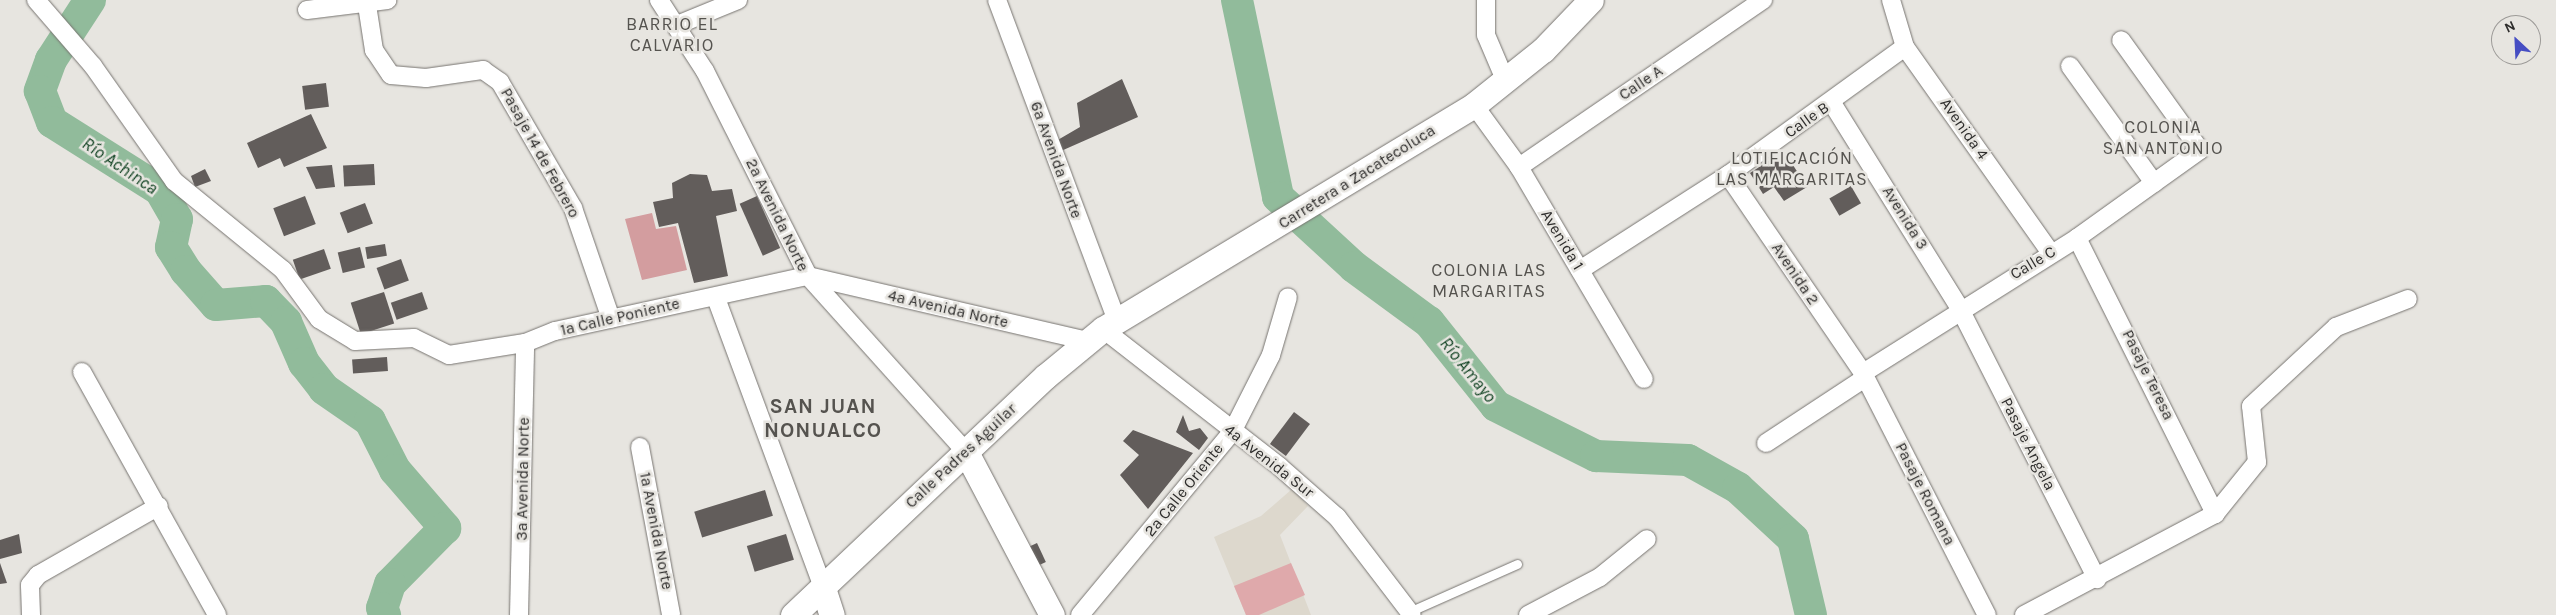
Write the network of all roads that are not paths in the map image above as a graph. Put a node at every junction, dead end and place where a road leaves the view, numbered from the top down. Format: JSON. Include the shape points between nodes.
{"nodes":[{"id":1,"x":387,"y":0,"type":"edge"},
{"id":2,"x":659,"y":0,"type":"edge"},
{"id":3,"x":738,"y":0,"type":"edge"},
{"id":4,"x":997,"y":0,"type":"edge"},
{"id":5,"x":1486,"y":0,"type":"edge"},
{"id":6,"x":1592,"y":0,"type":"edge"},
{"id":7,"x":1762,"y":0,"type":"edge"},
{"id":8,"x":1891,"y":0,"type":"edge"},
{"id":9,"x":37,"y":2,"type":"edge"},
{"id":10,"x":368,"y":5,"type":"junction"},
{"id":11,"x":307,"y":10,"type":"dead end"},
{"id":12,"x":676,"y":25,"type":"junction"},
{"id":13,"x":2121,"y":40,"type":"dead end"},
{"id":14,"x":1905,"y":47,"type":"junction"},
{"id":15,"x":2070,"y":66,"type":"dead end"},
{"id":16,"x":1506,"y":82,"type":"junction"},
{"id":17,"x":1832,"y":102,"type":"junction"},
{"id":18,"x":1474,"y":105,"type":"junction"},
{"id":19,"x":1519,"y":167,"type":"junction"},
{"id":20,"x":1728,"y":175,"type":"junction"},
{"id":21,"x":2154,"y":182,"type":"junction"},
{"id":22,"x":2077,"y":238,"type":"junction"},
{"id":23,"x":2050,"y":252,"type":"junction"},
{"id":24,"x":1580,"y":270,"type":"junction"},
{"id":25,"x":808,"y":276,"type":"junction"},
{"id":26,"x":1288,"y":297,"type":"dead end"},
{"id":27,"x":716,"y":298,"type":"junction"},
{"id":28,"x":2408,"y":299,"type":"dead end"},
{"id":29,"x":1960,"y":309,"type":"junction"},
{"id":30,"x":611,"y":319,"type":"junction"},
{"id":31,"x":1102,"y":330,"type":"junction"},
{"id":32,"x":525,"y":343,"type":"junction"},
{"id":33,"x":82,"y":372,"type":"dead end"},
{"id":34,"x":1864,"y":376,"type":"junction"},
{"id":35,"x":1644,"y":379,"type":"dead end"},
{"id":36,"x":1232,"y":432,"type":"junction"},
{"id":37,"x":1766,"y":443,"type":"dead end"},
{"id":38,"x":640,"y":447,"type":"dead end"},
{"id":39,"x":966,"y":452,"type":"junction"},
{"id":40,"x":159,"y":506,"type":"junction"},
{"id":41,"x":2215,"y":514,"type":"junction"},
{"id":42,"x":1647,"y":539,"type":"dead end"},
{"id":43,"x":1517,"y":564,"type":"dead end"},
{"id":44,"x":2097,"y":579,"type":"junction"},
{"id":45,"x":823,"y":588,"type":"junction"},
{"id":46,"x":1412,"y":613,"type":"edge"},
{"id":47,"x":31,"y":615,"type":"edge"},
{"id":48,"x":217,"y":615,"type":"edge"},
{"id":49,"x":519,"y":615,"type":"edge"},
{"id":50,"x":672,"y":615,"type":"edge"},
{"id":51,"x":793,"y":615,"type":"edge"},
{"id":52,"x":832,"y":615,"type":"edge"},
{"id":53,"x":1052,"y":615,"type":"edge"},
{"id":54,"x":1080,"y":615,"type":"edge"},
{"id":55,"x":1528,"y":615,"type":"edge"},
{"id":56,"x":1987,"y":615,"type":"edge"},
{"id":57,"x":2024,"y":615,"type":"edge"}],
"edges":[{"from":1,"to":10,"type":"street"},
{"from":2,"to":12,"type":"street","name":"2a Avenida Norte"},
{"from":3,"to":12,"type":"street"},
{"from":4,"to":31,"type":"street","name":"6a Avenida Norte"},
{"from":5,"to":16,"type":"street","via":[[1486,35]]},
{"from":6,"to":16,"type":"main road","name":"Carretera a Zacatecoluca"},
{"from":7,"to":19,"type":"street","name":"Calle A"},
{"from":8,"to":14,"type":"street","name":"Avenida 4"},
{"from":9,"to":32,"type":"street","name":"1a Calle Poniente","via":[[94,66],[174,182],[283,270],[318,319],[355,341],[414,338],[449,355]]},
{"from":10,"to":11,"type":"street"},
{"from":10,"to":30,"type":"street","name":"Pasaje 14 de Febrero","via":[[374,50],[391,75],[426,78],[483,70],[500,82],[573,208]]},
{"from":12,"to":25,"type":"street","name":"2a Avenida Norte","via":[[706,70]]},
{"from":13,"to":21,"type":"street","name":"Calle C","via":[[2200,150]]},
{"from":14,"to":17,"type":"street","name":"Calle B"},
{"from":14,"to":23,"type":"street","name":"Avenida 4"},
{"from":15,"to":21,"type":"street"},
{"from":16,"to":18,"type":"main road","name":"Carretera a Zacatecoluca"},
{"from":17,"to":20,"type":"street","name":"Calle B"},
{"from":17,"to":29,"type":"street","name":"Avenida 3"},
{"from":18,"to":19,"type":"street","name":"Avenida 1"},
{"from":18,"to":31,"type":"main road","name":"Carretera a Zacatecoluca"},
{"from":19,"to":24,"type":"street","name":"Avenida 1"},
{"from":20,"to":24,"type":"street","name":"Calle B"},
{"from":20,"to":34,"type":"street","name":"Avenida 2"},
{"from":21,"to":22,"type":"street","name":"Calle C"},
{"from":22,"to":23,"type":"street","name":"Calle C"},
{"from":22,"to":41,"type":"street","name":"Pasaje Teresa"},
{"from":23,"to":29,"type":"street","name":"Calle C"},
{"from":24,"to":35,"type":"street","name":"Avenida 1"},
{"from":25,"to":27,"type":"street","name":"1a Calle Poniente"},
{"from":25,"to":31,"type":"street","name":"4a Avenida Norte"},
{"from":25,"to":39,"type":"street","name":"2a Avenida Norte"},
{"from":26,"to":36,"type":"street","name":"2a Calle Oriente","via":[[1271,355]]},
{"from":27,"to":30,"type":"street","name":"1a Calle Poniente"},
{"from":27,"to":45,"type":"street"},
{"from":28,"to":41,"type":"street","via":[[2336,327],[2250,406],[2257,462]]},
{"from":29,"to":34,"type":"street","name":"Calle C"},
{"from":29,"to":44,"type":"street","name":"Pasaje Angela"},
{"from":30,"to":32,"type":"street","name":"1a Calle Poniente"},
{"from":31,"to":36,"type":"street","name":"4a Avenida Sur"},
{"from":31,"to":39,"type":"main road","name":"Calle Padres Aguilar"},
{"from":32,"to":49,"type":"street","name":"3a Avenida Norte"},
{"from":33,"to":40,"type":"street"},
{"from":34,"to":37,"type":"street","name":"Calle C"},
{"from":34,"to":56,"type":"street","name":"Pasaje Romana"},
{"from":36,"to":46,"type":"street","name":"4a Avenida Sur","via":[[1337,517]]},
{"from":36,"to":54,"type":"street","name":"2a Calle Oriente"},
{"from":38,"to":50,"type":"street","name":"1a Avenida Norte"},
{"from":39,"to":45,"type":"main road","name":"Calle Padres Aguilar"},
{"from":39,"to":53,"type":"main road"},
{"from":40,"to":47,"type":"street","via":[[38,575],[30,584]]},
{"from":40,"to":48,"type":"street"},
{"from":41,"to":44,"type":"street"},
{"from":42,"to":55,"type":"street","via":[[1600,577]]},
{"from":43,"to":46,"type":"lane"},
{"from":44,"to":57,"type":"street"},
{"from":45,"to":51,"type":"main road","name":"Calle Padres Aguilar"},
{"from":45,"to":52,"type":"main road"}]}
